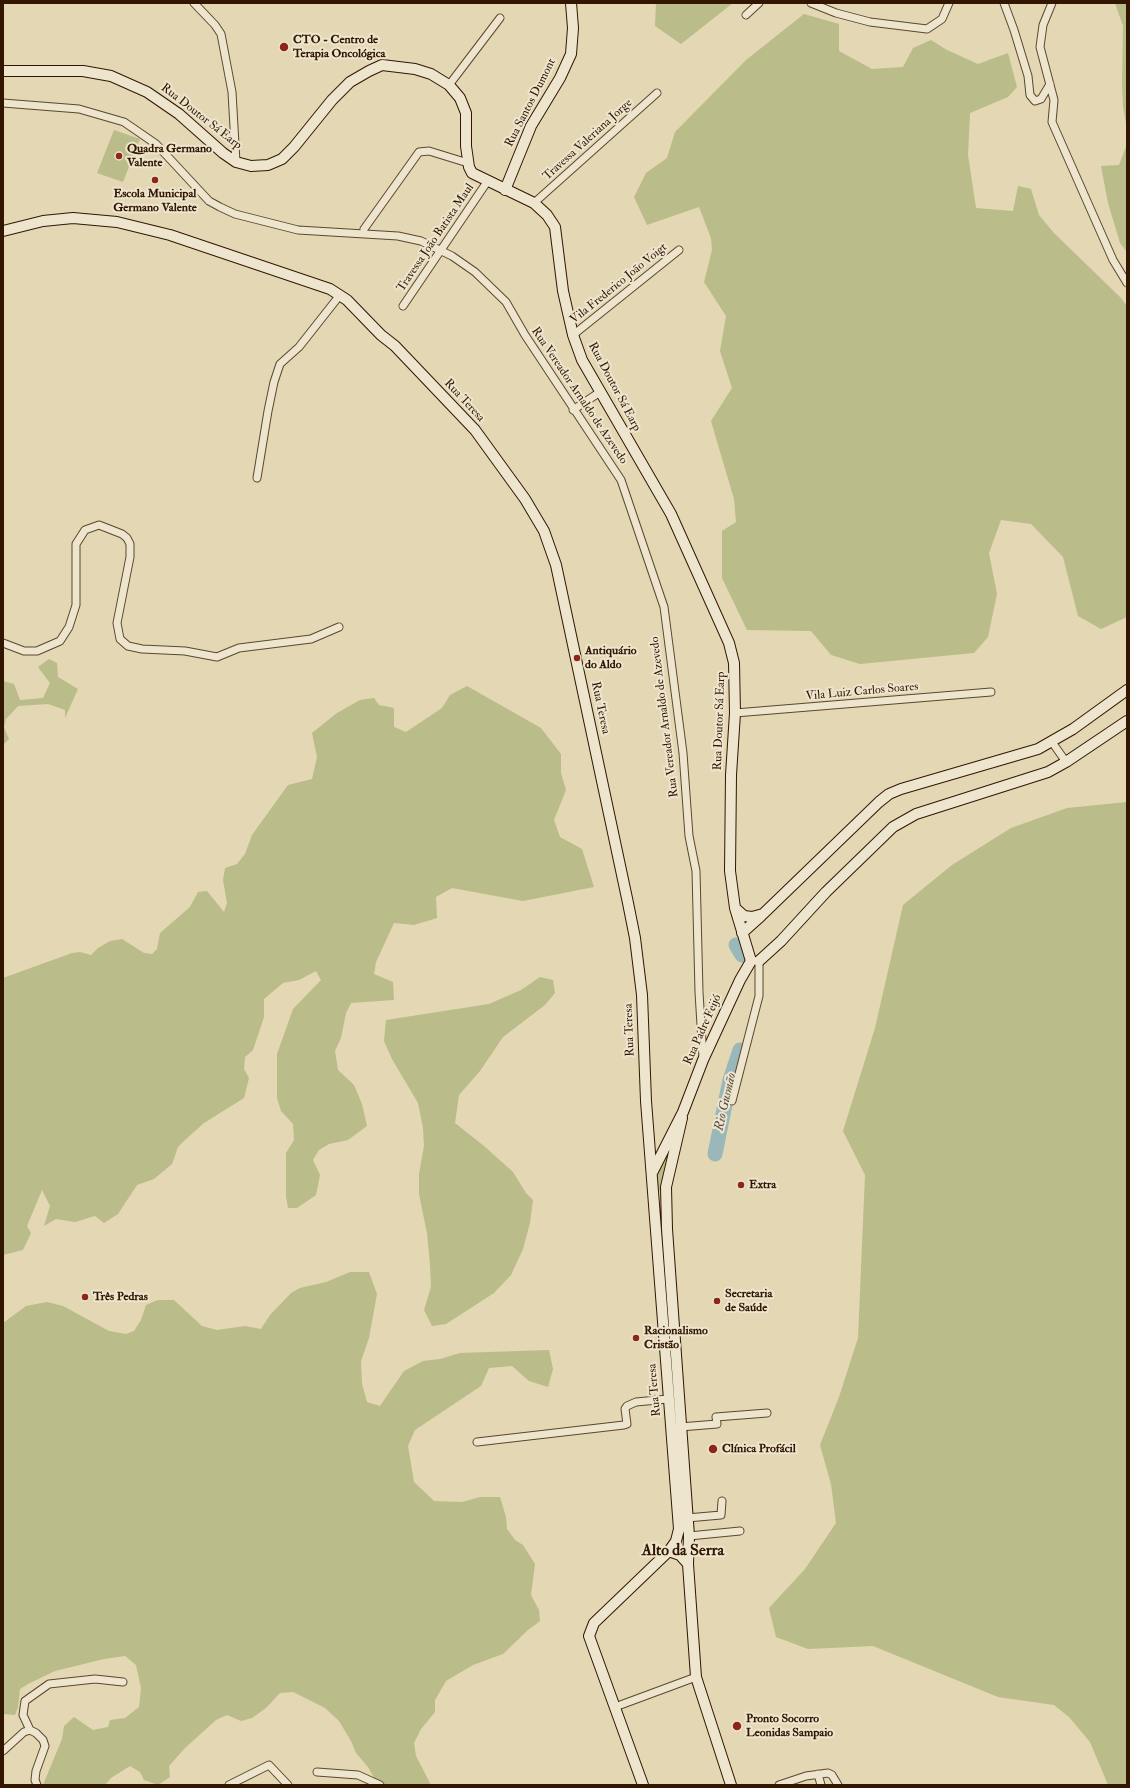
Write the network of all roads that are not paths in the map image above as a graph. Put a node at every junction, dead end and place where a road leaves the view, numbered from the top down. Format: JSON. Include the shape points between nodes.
{"nodes":[{"id":1,"x":194,"y":3,"type":"edge"},
{"id":2,"x":571,"y":3,"type":"edge"},
{"id":3,"x":759,"y":3,"type":"edge"},
{"id":4,"x":811,"y":3,"type":"edge"},
{"id":5,"x":948,"y":3,"type":"edge"},
{"id":6,"x":1004,"y":3,"type":"edge"},
{"id":7,"x":1052,"y":3,"type":"edge"},
{"id":8,"x":746,"y":15,"type":"dead end"},
{"id":9,"x":500,"y":18,"type":"dead end"},
{"id":10,"x":3,"y":71,"type":"edge"},
{"id":11,"x":1050,"y":84,"type":"junction"},
{"id":12,"x":449,"y":85,"type":"junction"},
{"id":13,"x":657,"y":93,"type":"dead end"},
{"id":14,"x":3,"y":103,"type":"edge"},
{"id":15,"x":236,"y":162,"type":"junction"},
{"id":16,"x":468,"y":163,"type":"junction"},
{"id":17,"x":487,"y":182,"type":"junction"},
{"id":18,"x":505,"y":190,"type":"junction"},
{"id":19,"x":534,"y":203,"type":"junction"},
{"id":20,"x":364,"y":229,"type":"dead end"},
{"id":21,"x":3,"y":231,"type":"edge"},
{"id":22,"x":679,"y":250,"type":"dead end"},
{"id":23,"x":440,"y":251,"type":"junction"},
{"id":24,"x":1127,"y":283,"type":"edge"},
{"id":25,"x":340,"y":295,"type":"junction"},
{"id":26,"x":403,"y":306,"type":"dead end"},
{"id":27,"x":573,"y":335,"type":"junction"},
{"id":28,"x":600,"y":392,"type":"junction"},
{"id":29,"x":573,"y":410,"type":"junction"},
{"id":30,"x":257,"y":478,"type":"dead end"},
{"id":31,"x":339,"y":627,"type":"dead end"},
{"id":32,"x":3,"y":643,"type":"edge"},
{"id":33,"x":1127,"y":690,"type":"edge"},
{"id":34,"x":991,"y":692,"type":"dead end"},
{"id":35,"x":735,"y":713,"type":"junction"},
{"id":36,"x":1127,"y":721,"type":"edge"},
{"id":37,"x":1052,"y":742,"type":"junction"},
{"id":38,"x":1066,"y":762,"type":"junction"},
{"id":39,"x":735,"y":908,"type":"junction"},
{"id":40,"x":763,"y":914,"type":"junction"},
{"id":41,"x":742,"y":933,"type":"junction"},
{"id":42,"x":755,"y":961,"type":"junction"},
{"id":43,"x":703,"y":1060,"type":"junction"},
{"id":44,"x":732,"y":1102,"type":"dead end"},
{"id":45,"x":683,"y":1112,"type":"junction"},
{"id":46,"x":652,"y":1173,"type":"junction"},
{"id":47,"x":666,"y":1188,"type":"junction"},
{"id":48,"x":654,"y":1189,"type":"junction"},
{"id":49,"x":668,"y":1399,"type":"junction"},
{"id":50,"x":767,"y":1413,"type":"dead end"},
{"id":51,"x":680,"y":1427,"type":"junction"},
{"id":52,"x":477,"y":1442,"type":"dead end"},
{"id":53,"x":722,"y":1501,"type":"dead end"},
{"id":54,"x":687,"y":1518,"type":"junction"},
{"id":55,"x":740,"y":1531,"type":"dead end"},
{"id":56,"x":688,"y":1536,"type":"junction"},
{"id":57,"x":669,"y":1551,"type":"junction"},
{"id":58,"x":688,"y":1564,"type":"junction"},
{"id":59,"x":696,"y":1677,"type":"junction"},
{"id":60,"x":124,"y":1682,"type":"dead end"},
{"id":61,"x":615,"y":1707,"type":"junction"},
{"id":62,"x":30,"y":1730,"type":"junction"},
{"id":63,"x":3,"y":1751,"type":"edge"},
{"id":64,"x":317,"y":1772,"type":"dead end"},
{"id":65,"x":818,"y":1774,"type":"junction"},
{"id":66,"x":37,"y":1785,"type":"edge"},
{"id":67,"x":229,"y":1785,"type":"edge"},
{"id":68,"x":288,"y":1785,"type":"edge"},
{"id":69,"x":380,"y":1785,"type":"edge"},
{"id":70,"x":643,"y":1785,"type":"edge"},
{"id":71,"x":731,"y":1785,"type":"edge"},
{"id":72,"x":779,"y":1785,"type":"edge"},
{"id":73,"x":820,"y":1785,"type":"edge"},
{"id":74,"x":838,"y":1785,"type":"edge"}],
"edges":[{"from":1,"to":15,"type":"street","via":[[221,34],[232,92]]},
{"from":2,"to":18,"type":"main road","name":"Rua Santos Dumont","via":[[571,54],[560,78],[531,126]]},
{"from":3,"to":8,"type":"street"},
{"from":4,"to":5,"type":"street","via":[[870,22],[927,29],[942,20]]},
{"from":6,"to":11,"type":"street","via":[[1028,76],[1030,95],[1035,101],[1041,98]]},
{"from":7,"to":11,"type":"street","via":[[1043,25],[1040,47]]},
{"from":9,"to":12,"type":"street"},
{"from":10,"to":15,"type":"main road","name":"Rua Doutor Sá Earp","via":[[83,71],[111,76],[147,92],[179,114]]},
{"from":11,"to":24,"type":"street","via":[[1054,100],[1052,122],[1113,260]]},
{"from":12,"to":15,"type":"main road","name":"Rua Doutor Sá Earp","via":[[432,74],[415,68],[382,65],[350,82],[282,159],[268,165],[251,166]]},
{"from":12,"to":16,"type":"main road","name":"Rua Doutor Sá Earp","via":[[460,98],[466,113]]},
{"from":13,"to":19,"type":"street","name":"Travessa Valeriana Jorge"},
{"from":14,"to":23,"type":"street","name":"Rua Vereador Arnaldo de Azevedo","via":[[79,109],[124,122],[156,144],[209,201],[235,214],[298,230],[398,236],[421,241]]},
{"from":16,"to":17,"type":"main road","name":"Rua Doutor Sá Earp","via":[[472,173]]},
{"from":16,"to":20,"type":"street","via":[[434,152],[418,152]]},
{"from":17,"to":18,"type":"main road","name":"Rua Doutor Sá Earp"},
{"from":17,"to":23,"type":"street","name":"Travessa João Batista Maul"},
{"from":18,"to":19,"type":"main road","name":"Rua Doutor Sá Earp"},
{"from":19,"to":27,"type":"main road","name":"Rua Doutor Sá Earp","via":[[555,227],[562,291]]},
{"from":21,"to":25,"type":"main road","name":"Rua Teresa","via":[[43,221],[73,218],[116,222],[170,235],[304,279]]},
{"from":22,"to":27,"type":"street","name":"Vila Frederico João Voigt"},
{"from":23,"to":26,"type":"street","name":"Travessa João Batista Maul"},
{"from":23,"to":29,"type":"street","name":"Rua Vereador Arnaldo de Azevedo","via":[[475,272],[506,302]]},
{"from":25,"to":30,"type":"street","via":[[299,347],[280,364],[269,404]]},
{"from":25,"to":46,"type":"main road","name":"Rua Teresa","via":[[395,346],[474,430],[525,498],[544,531],[556,565],[635,938],[642,995]]},
{"from":27,"to":28,"type":"main road","name":"Rua Doutor Sá Earp","via":[[582,360]]},
{"from":28,"to":29,"type":"street"},
{"from":28,"to":35,"type":"main road","name":"Rua Doutor Sá Earp","via":[[670,514],[729,643],[734,663]]},
{"from":29,"to":43,"type":"street","name":"Rua Vereador Arnaldo de Azevedo","via":[[621,480],[664,607],[683,753],[689,836],[696,871]]},
{"from":31,"to":32,"type":"street","via":[[311,638],[238,648],[217,657],[185,651],[128,646],[120,638],[117,623],[130,557],[130,544],[122,534],[98,525],[85,530],[76,544],[76,605],[69,628],[60,641],[37,651],[24,651]]},
{"from":33,"to":37,"type":"main road"},
{"from":34,"to":35,"type":"street","name":"Vila Luiz Carlos Soares"},
{"from":35,"to":39,"type":"main road","name":"Rua Doutor Sá Earp","via":[[731,775],[730,871]]},
{"from":36,"to":38,"type":"main road","name":"Rua Padre Feijó"},
{"from":37,"to":38,"type":"street"},
{"from":37,"to":40,"type":"main road","via":[[1027,753],[889,794]]},
{"from":38,"to":42,"type":"main road","name":"Rua Padre Feijó","via":[[1024,781],[916,814],[893,827]]},
{"from":39,"to":40,"type":"main road","via":[[744,916]]},
{"from":39,"to":41,"type":"main road","name":"Rua Doutor Sá Earp"},
{"from":40,"to":41,"type":"main road"},
{"from":41,"to":42,"type":"main road","name":"Rua Doutor Sá Earp"},
{"from":42,"to":43,"type":"main road","name":"Rua Padre Feijó","via":[[740,980]]},
{"from":42,"to":44,"type":"street","via":[[759,996]]},
{"from":43,"to":45,"type":"main road","name":"Rua Padre Feijó"},
{"from":45,"to":46,"type":"main road","name":"Rua Padre Feijó"},
{"from":45,"to":47,"type":"main road","name":"Rua Padre Feijó"},
{"from":46,"to":48,"type":"main road","name":"Rua Teresa"},
{"from":47,"to":48,"type":"main road","via":[[660,1193]]},
{"from":47,"to":51,"type":"main road","name":"Rua Teresa"},
{"from":48,"to":49,"type":"main road","name":"Rua Teresa"},
{"from":49,"to":52,"type":"street","via":[[636,1402],[627,1406],[624,1425]]},
{"from":49,"to":57,"type":"main road","name":"Rua Teresa","via":[[679,1529],[676,1541]]},
{"from":50,"to":51,"type":"street","via":[[716,1416],[717,1424]]},
{"from":51,"to":54,"type":"main road","name":"Rua Teresa"},
{"from":53,"to":54,"type":"street","via":[[721,1515]]},
{"from":54,"to":56,"type":"main road","name":"Rua Teresa"},
{"from":55,"to":56,"type":"street"},
{"from":56,"to":58,"type":"main road","name":"Rua Teresa"},
{"from":57,"to":58,"type":"main road","via":[[680,1555]]},
{"from":57,"to":61,"type":"main road","name":"Rua Teresa","via":[[594,1623],[590,1630],[590,1642]]},
{"from":58,"to":59,"type":"main road","name":"Rua Teresa"},
{"from":59,"to":61,"type":"street"},
{"from":59,"to":71,"type":"main road","name":"Rua Teresa"},
{"from":60,"to":62,"type":"street","via":[[95,1679],[49,1684],[25,1701],[23,1715]]},
{"from":61,"to":70,"type":"main road","name":"Rua Teresa"},
{"from":62,"to":63,"type":"street","via":[[24,1732]]},
{"from":62,"to":66,"type":"street","via":[[45,1743],[36,1771]]},
{"from":64,"to":69,"type":"street","via":[[358,1775]]},
{"from":65,"to":72,"type":"street"},
{"from":65,"to":73,"type":"street"},
{"from":65,"to":74,"type":"street","via":[[832,1775]]},
{"from":67,"to":68,"type":"street","via":[[269,1766]]}]}
